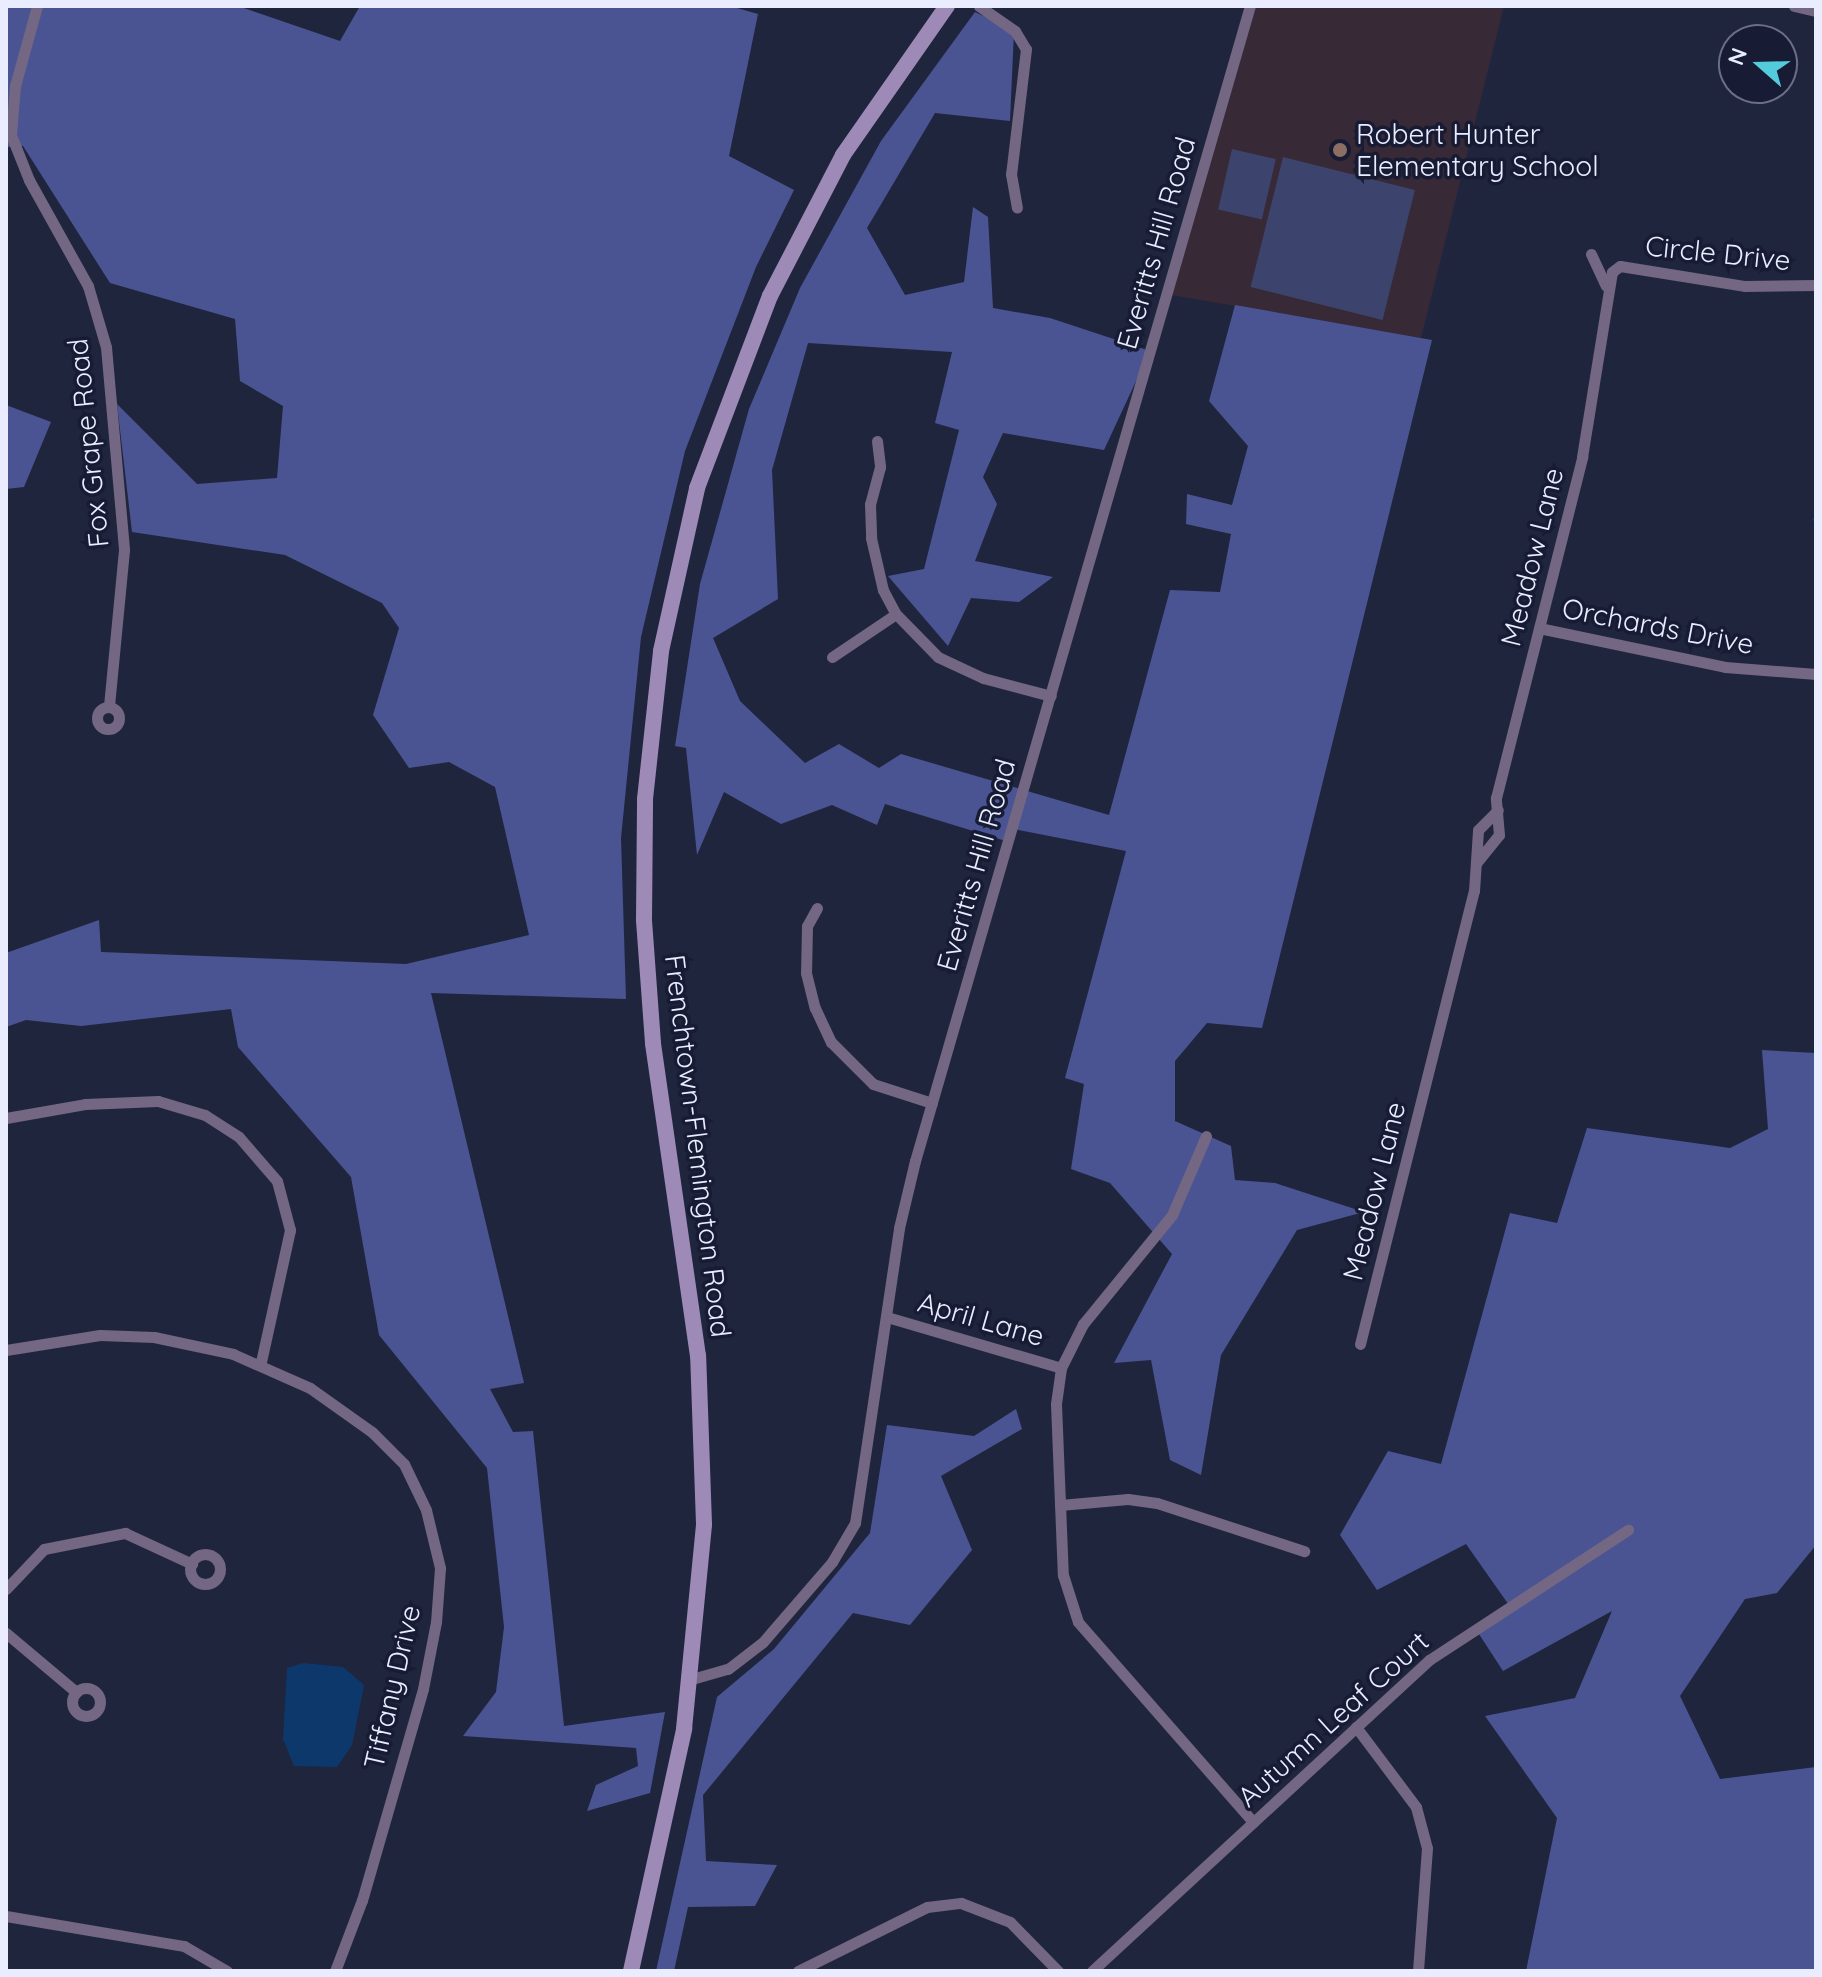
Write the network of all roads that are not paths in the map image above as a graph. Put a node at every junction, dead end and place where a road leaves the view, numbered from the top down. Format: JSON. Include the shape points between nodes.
{"nodes":[{"id":1,"x":37,"y":6,"type":"edge"},
{"id":2,"x":947,"y":6,"type":"edge"},
{"id":3,"x":979,"y":6,"type":"edge"},
{"id":4,"x":1250,"y":6,"type":"edge"},
{"id":5,"x":1794,"y":6,"type":"edge"},
{"id":6,"x":1816,"y":11,"type":"edge"},
{"id":7,"x":1017,"y":207,"type":"dead end"},
{"id":8,"x":1591,"y":254,"type":"dead end"},
{"id":9,"x":1816,"y":285,"type":"edge"},
{"id":10,"x":1606,"y":286,"type":"junction"},
{"id":11,"x":877,"y":441,"type":"dead end"},
{"id":12,"x":896,"y":614,"type":"junction"},
{"id":13,"x":1539,"y":628,"type":"junction"},
{"id":14,"x":832,"y":657,"type":"dead end"},
{"id":15,"x":1816,"y":674,"type":"edge"},
{"id":16,"x":1051,"y":696,"type":"junction"},
{"id":17,"x":109,"y":706,"type":"dead end"},
{"id":18,"x":1498,"y":810,"type":"junction"},
{"id":19,"x":1477,"y":862,"type":"junction"},
{"id":20,"x":817,"y":908,"type":"dead end"},
{"id":21,"x":932,"y":1103,"type":"junction"},
{"id":22,"x":6,"y":1118,"type":"edge"},
{"id":23,"x":1206,"y":1136,"type":"dead end"},
{"id":24,"x":887,"y":1317,"type":"junction"},
{"id":25,"x":1360,"y":1344,"type":"dead end"},
{"id":26,"x":6,"y":1350,"type":"edge"},
{"id":27,"x":261,"y":1362,"type":"junction"},
{"id":28,"x":1061,"y":1368,"type":"junction"},
{"id":29,"x":1060,"y":1505,"type":"junction"},
{"id":30,"x":1628,"y":1530,"type":"dead end"},
{"id":31,"x":1304,"y":1551,"type":"dead end"},
{"id":32,"x":192,"y":1564,"type":"dead end"},
{"id":33,"x":6,"y":1589,"type":"edge"},
{"id":34,"x":6,"y":1633,"type":"edge"},
{"id":35,"x":692,"y":1679,"type":"junction"},
{"id":36,"x":76,"y":1692,"type":"dead end"},
{"id":37,"x":1356,"y":1727,"type":"junction"},
{"id":38,"x":1253,"y":1822,"type":"junction"},
{"id":39,"x":6,"y":1916,"type":"edge"},
{"id":40,"x":227,"y":1971,"type":"edge"},
{"id":41,"x":335,"y":1971,"type":"edge"},
{"id":42,"x":631,"y":1971,"type":"edge"},
{"id":43,"x":798,"y":1971,"type":"edge"},
{"id":44,"x":1058,"y":1971,"type":"edge"},
{"id":45,"x":1092,"y":1971,"type":"edge"},
{"id":46,"x":1418,"y":1971,"type":"edge"}],
"edges":[{"from":1,"to":17,"type":"street","name":"Fox Grape Road","via":[[15,86],[11,135],[25,172],[82,274],[106,347],[124,544]]},
{"from":2,"to":35,"type":"main road","name":"Frenchtown-Flemington Road","via":[[843,155],[770,296],[697,488],[661,651],[647,768],[643,890],[653,1043],[701,1390],[704,1524]]},
{"from":3,"to":7,"type":"street","via":[[1015,31],[1026,49],[1011,174]]},
{"from":4,"to":16,"type":"street","name":"Everitts Hill Road"},
{"from":5,"to":6,"type":"street"},
{"from":8,"to":10,"type":"street"},
{"from":9,"to":10,"type":"street","name":"Circle Drive","via":[[1745,286],[1620,266]]},
{"from":10,"to":13,"type":"street","name":"Meadow Lane","via":[[1582,457]]},
{"from":11,"to":12,"type":"street","via":[[880,467],[870,504],[871,538],[883,590]]},
{"from":12,"to":14,"type":"street"},
{"from":12,"to":16,"type":"street","via":[[938,657],[983,678]]},
{"from":13,"to":15,"type":"street","name":"Orchards Drive","via":[[1680,660]]},
{"from":13,"to":18,"type":"street","name":"Meadow Lane","via":[[1496,798]]},
{"from":16,"to":21,"type":"street","name":"Everitts Hill Road"},
{"from":18,"to":19,"type":"street","name":"Meadow Lane","via":[[1478,830]]},
{"from":18,"to":19,"type":"street","name":"Meadow Lane","via":[[1497,844]]},
{"from":19,"to":25,"type":"street","name":"Meadow Lane"},
{"from":20,"to":21,"type":"street","via":[[807,926],[806,973],[831,1042],[873,1084]]},
{"from":21,"to":24,"type":"street","name":"Everitts Hill Road","via":[[899,1228]]},
{"from":22,"to":27,"type":"street","via":[[85,1104],[158,1101],[205,1115],[239,1137],[277,1181],[290,1230]]},
{"from":23,"to":28,"type":"street","via":[[1172,1215],[1083,1324]]},
{"from":24,"to":28,"type":"street","name":"April Lane"},
{"from":24,"to":35,"type":"street","name":"Everitts Hill Road","via":[[862,1501],[845,1544],[790,1614],[750,1654],[728,1669]]},
{"from":26,"to":27,"type":"street","name":"Tiffany Drive","via":[[73,1336],[154,1337]]},
{"from":27,"to":41,"type":"street","name":"Tiffany Drive","via":[[338,1406],[404,1464],[426,1510],[440,1568],[423,1689],[362,1900]]},
{"from":28,"to":29,"type":"street","via":[[1056,1404]]},
{"from":29,"to":31,"type":"street","via":[[1128,1499],[1157,1503]]},
{"from":29,"to":38,"type":"street","via":[[1064,1586],[1078,1622]]},
{"from":30,"to":37,"type":"street","name":"Autumn Leaf Court","via":[[1429,1660]]},
{"from":32,"to":33,"type":"street","via":[[125,1533],[44,1549]]},
{"from":34,"to":36,"type":"street"},
{"from":35,"to":42,"type":"main road","name":"Frenchtown-Flemington Road"},
{"from":37,"to":38,"type":"street","name":"Autumn Leaf Court"},
{"from":37,"to":46,"type":"street","via":[[1416,1807],[1427,1848]]},
{"from":38,"to":45,"type":"street","name":"Autumn Leaf Court"},
{"from":39,"to":40,"type":"street","via":[[184,1946]]},
{"from":43,"to":44,"type":"street","via":[[927,1907],[961,1903],[1010,1922]]}]}
